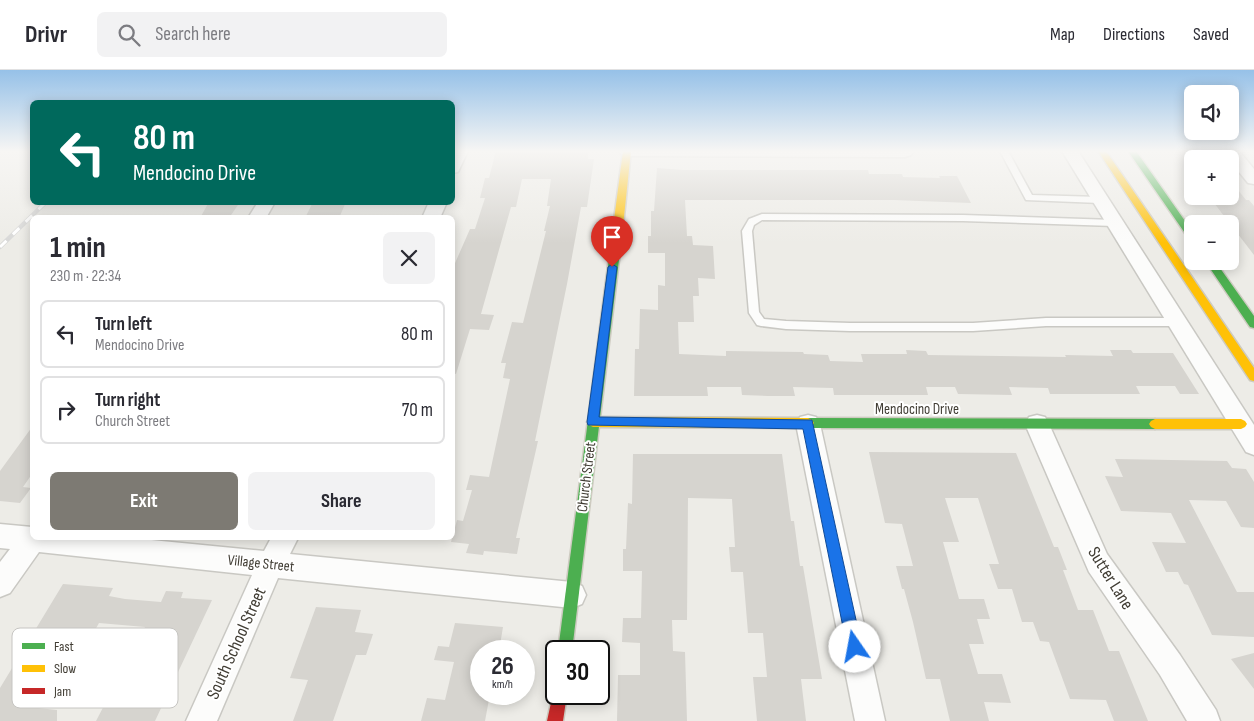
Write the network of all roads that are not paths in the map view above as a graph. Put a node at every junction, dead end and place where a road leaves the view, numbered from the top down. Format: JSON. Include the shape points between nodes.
{"nodes":[{"id":1,"x":623,"y":181,"type":"edge"},
{"id":2,"x":1020,"y":181,"type":"edge"},
{"id":3,"x":1089,"y":181,"type":"edge"},
{"id":4,"x":1122,"y":181,"type":"edge"},
{"id":5,"x":1153,"y":181,"type":"edge"},
{"id":6,"x":1100,"y":200,"type":"junction"},
{"id":7,"x":1114,"y":223,"type":"junction"},
{"id":8,"x":1184,"y":226,"type":"edge"},
{"id":9,"x":1216,"y":270,"type":"edge"},
{"id":10,"x":1176,"y":322,"type":"junction"},
{"id":11,"x":1254,"y":324,"type":"edge"},
{"id":12,"x":1254,"y":377,"type":"edge"},
{"id":13,"x":592,"y":422,"type":"junction"},
{"id":14,"x":808,"y":424,"type":"junction"},
{"id":15,"x":1037,"y":424,"type":"junction"},
{"id":16,"x":1241,"y":424,"type":"junction"},
{"id":17,"x":1254,"y":445,"type":"edge"},
{"id":18,"x":0,"y":536,"type":"edge"},
{"id":19,"x":30,"y":538,"type":"edge"},
{"id":20,"x":32,"y":540,"type":"edge"},
{"id":21,"x":51,"y":540,"type":"edge"},
{"id":22,"x":284,"y":540,"type":"edge"},
{"id":23,"x":271,"y":564,"type":"junction"},
{"id":24,"x":0,"y":584,"type":"edge"},
{"id":25,"x":572,"y":595,"type":"junction"},
{"id":26,"x":566,"y":640,"type":"edge"},
{"id":27,"x":557,"y":705,"type":"edge"},
{"id":28,"x":202,"y":721,"type":"edge"},
{"id":29,"x":555,"y":721,"type":"edge"},
{"id":30,"x":870,"y":721,"type":"edge"},
{"id":31,"x":1205,"y":721,"type":"edge"}],
"edges":[{"from":1,"to":13,"type":"street","name":"Church Street"},
{"from":2,"to":6,"type":"lane","via":[[1029,198]]},
{"from":3,"to":6,"type":"street"},
{"from":4,"to":12,"type":"street"},
{"from":5,"to":8,"type":"street"},
{"from":6,"to":7,"type":"street"},
{"from":7,"to":10,"type":"street"},
{"from":7,"to":10,"type":"lane","via":[[762,217],[753,220],[747,231],[754,312],[761,322],[850,327]]},
{"from":9,"to":11,"type":"street"},
{"from":10,"to":16,"type":"street"},
{"from":13,"to":14,"type":"street","name":"Mendocino Drive"},
{"from":13,"to":25,"type":"street","name":"Church Street"},
{"from":14,"to":15,"type":"street","name":"Mendocino Drive"},
{"from":14,"to":30,"type":"street"},
{"from":15,"to":16,"type":"street","name":"Mendocino Drive"},
{"from":15,"to":31,"type":"street","name":"Sutter Lane","via":[[1098,563]]},
{"from":16,"to":17,"type":"street"},
{"from":18,"to":19,"type":"street","name":"Village Street"},
{"from":20,"to":24,"type":"street"},
{"from":21,"to":23,"type":"street","name":"Village Street"},
{"from":22,"to":23,"type":"street","name":"South School Street"},
{"from":23,"to":25,"type":"street","name":"Village Street"},
{"from":23,"to":28,"type":"street","name":"South School Street"},
{"from":25,"to":26,"type":"street","name":"Church Street"},
{"from":27,"to":29,"type":"street"}]}
